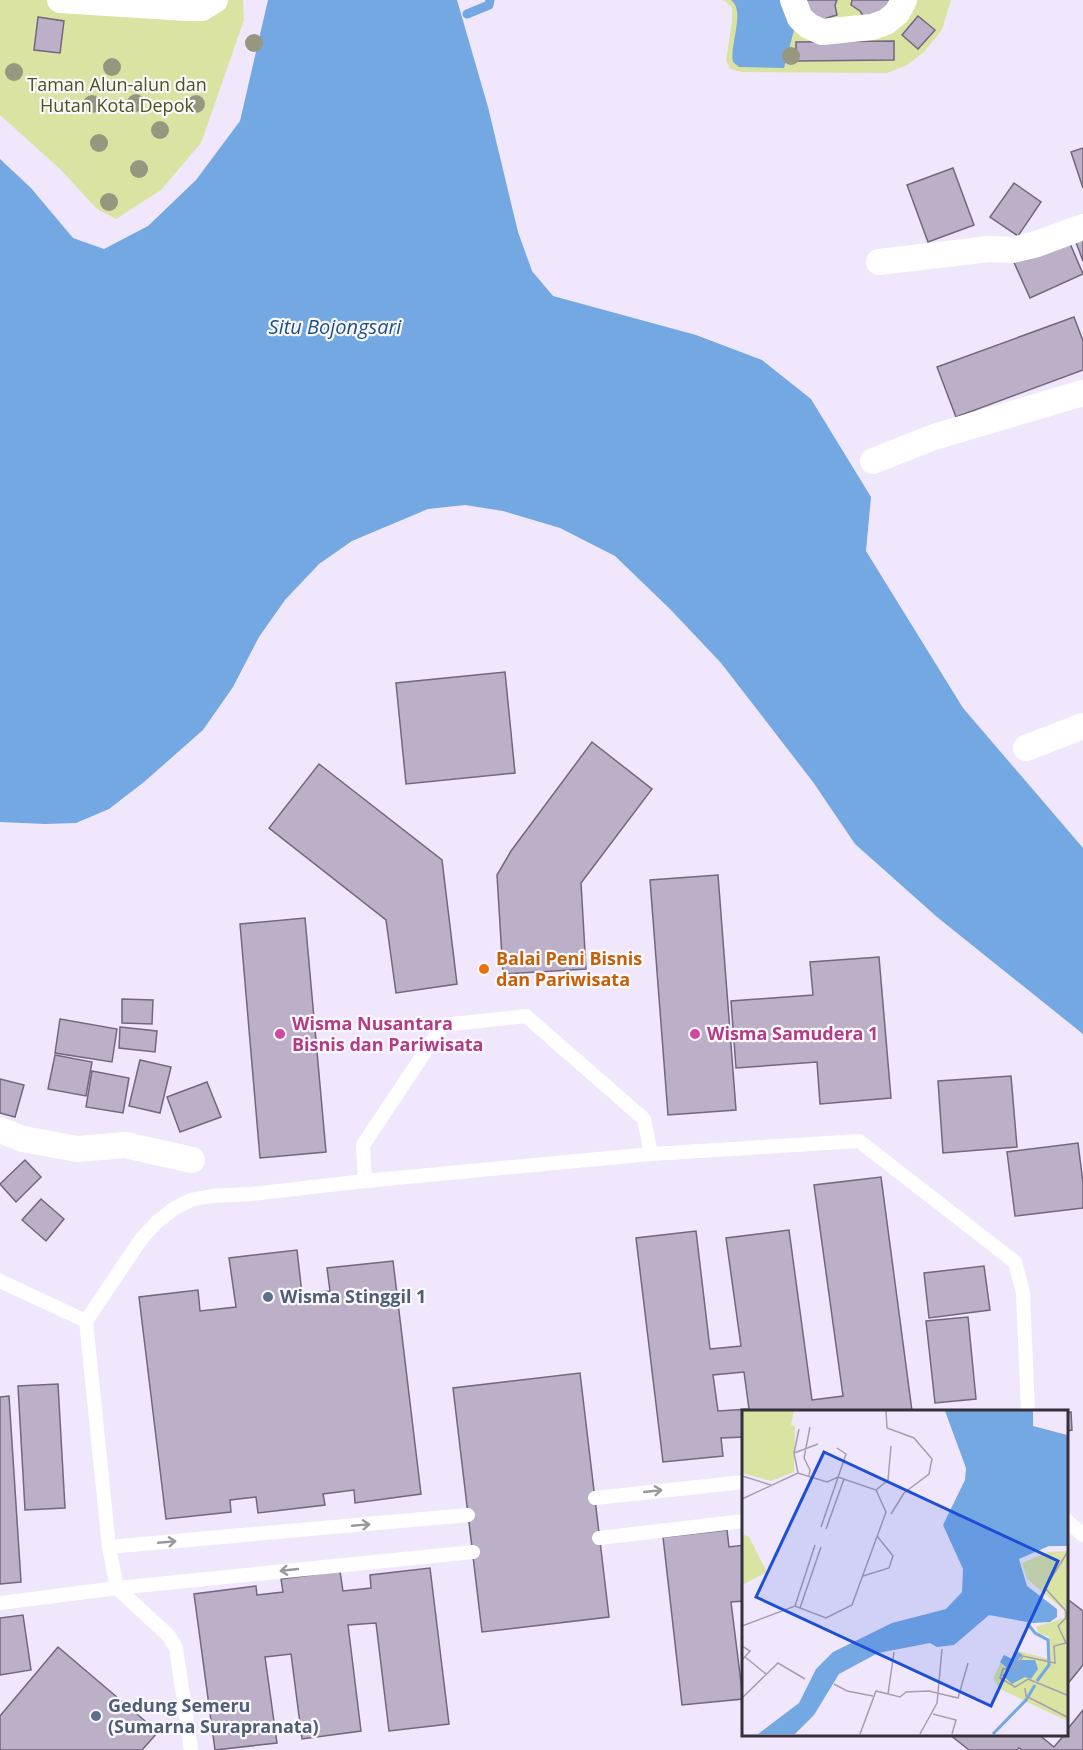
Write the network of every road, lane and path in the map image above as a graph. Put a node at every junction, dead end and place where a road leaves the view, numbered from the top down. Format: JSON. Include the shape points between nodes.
{"nodes":[{"id":1,"x":60,"y":0,"type":"edge"},
{"id":2,"x":215,"y":0,"type":"edge"},
{"id":3,"x":793,"y":0,"type":"edge"},
{"id":4,"x":904,"y":0,"type":"edge"},
{"id":5,"x":1083,"y":227,"type":"edge"},
{"id":6,"x":879,"y":262,"type":"dead end"},
{"id":7,"x":1083,"y":393,"type":"edge"},
{"id":8,"x":873,"y":461,"type":"dead end"},
{"id":9,"x":1083,"y":726,"type":"edge"},
{"id":10,"x":1026,"y":748,"type":"dead end"},
{"id":11,"x":0,"y":1130,"type":"edge"},
{"id":12,"x":651,"y":1154,"type":"junction"},
{"id":13,"x":192,"y":1160,"type":"dead end"},
{"id":14,"x":365,"y":1181,"type":"junction"},
{"id":15,"x":0,"y":1281,"type":"edge"},
{"id":16,"x":86,"y":1321,"type":"junction"},
{"id":17,"x":1028,"y":1410,"type":"edge"},
{"id":18,"x":742,"y":1482,"type":"edge"},
{"id":19,"x":595,"y":1498,"type":"dead end"},
{"id":20,"x":468,"y":1515,"type":"dead end"},
{"id":21,"x":742,"y":1521,"type":"edge"},
{"id":22,"x":1068,"y":1522,"type":"edge"},
{"id":23,"x":1083,"y":1535,"type":"edge"},
{"id":24,"x":599,"y":1538,"type":"dead end"},
{"id":25,"x":109,"y":1547,"type":"junction"},
{"id":26,"x":472,"y":1552,"type":"dead end"},
{"id":27,"x":117,"y":1588,"type":"junction"},
{"id":28,"x":0,"y":1603,"type":"edge"},
{"id":29,"x":190,"y":1750,"type":"edge"}],
"edges":[{"from":1,"to":2,"type":"street","via":[[186,8],[202,8]]},
{"from":3,"to":4,"type":"street","via":[[800,18],[822,32],[872,27],[897,13]]},
{"from":5,"to":6,"type":"street","via":[[1012,250],[989,249]]},
{"from":7,"to":8,"type":"street","via":[[934,437]]},
{"from":9,"to":10,"type":"street"},
{"from":11,"to":13,"type":"street","via":[[23,1139],[77,1149],[125,1145]]},
{"from":12,"to":14,"type":"lane"},
{"from":12,"to":14,"type":"lane","via":[[644,1119],[526,1016],[443,1025],[363,1145]]},
{"from":12,"to":17,"type":"lane","via":[[859,1141],[1015,1262],[1023,1293]]},
{"from":14,"to":16,"type":"lane","via":[[211,1196],[175,1208],[142,1238]]},
{"from":15,"to":16,"type":"lane"},
{"from":16,"to":25,"type":"lane"},
{"from":19,"to":18,"type":"lane","one_way":true},
{"from":25,"to":20,"type":"lane","one_way":true},
{"from":21,"to":24,"type":"lane"},
{"from":22,"to":23,"type":"lane"},
{"from":25,"to":27,"type":"lane"},
{"from":26,"to":27,"type":"lane","one_way":true},
{"from":27,"to":28,"type":"lane"},
{"from":27,"to":29,"type":"lane","via":[[170,1636],[176,1648]]}]}
